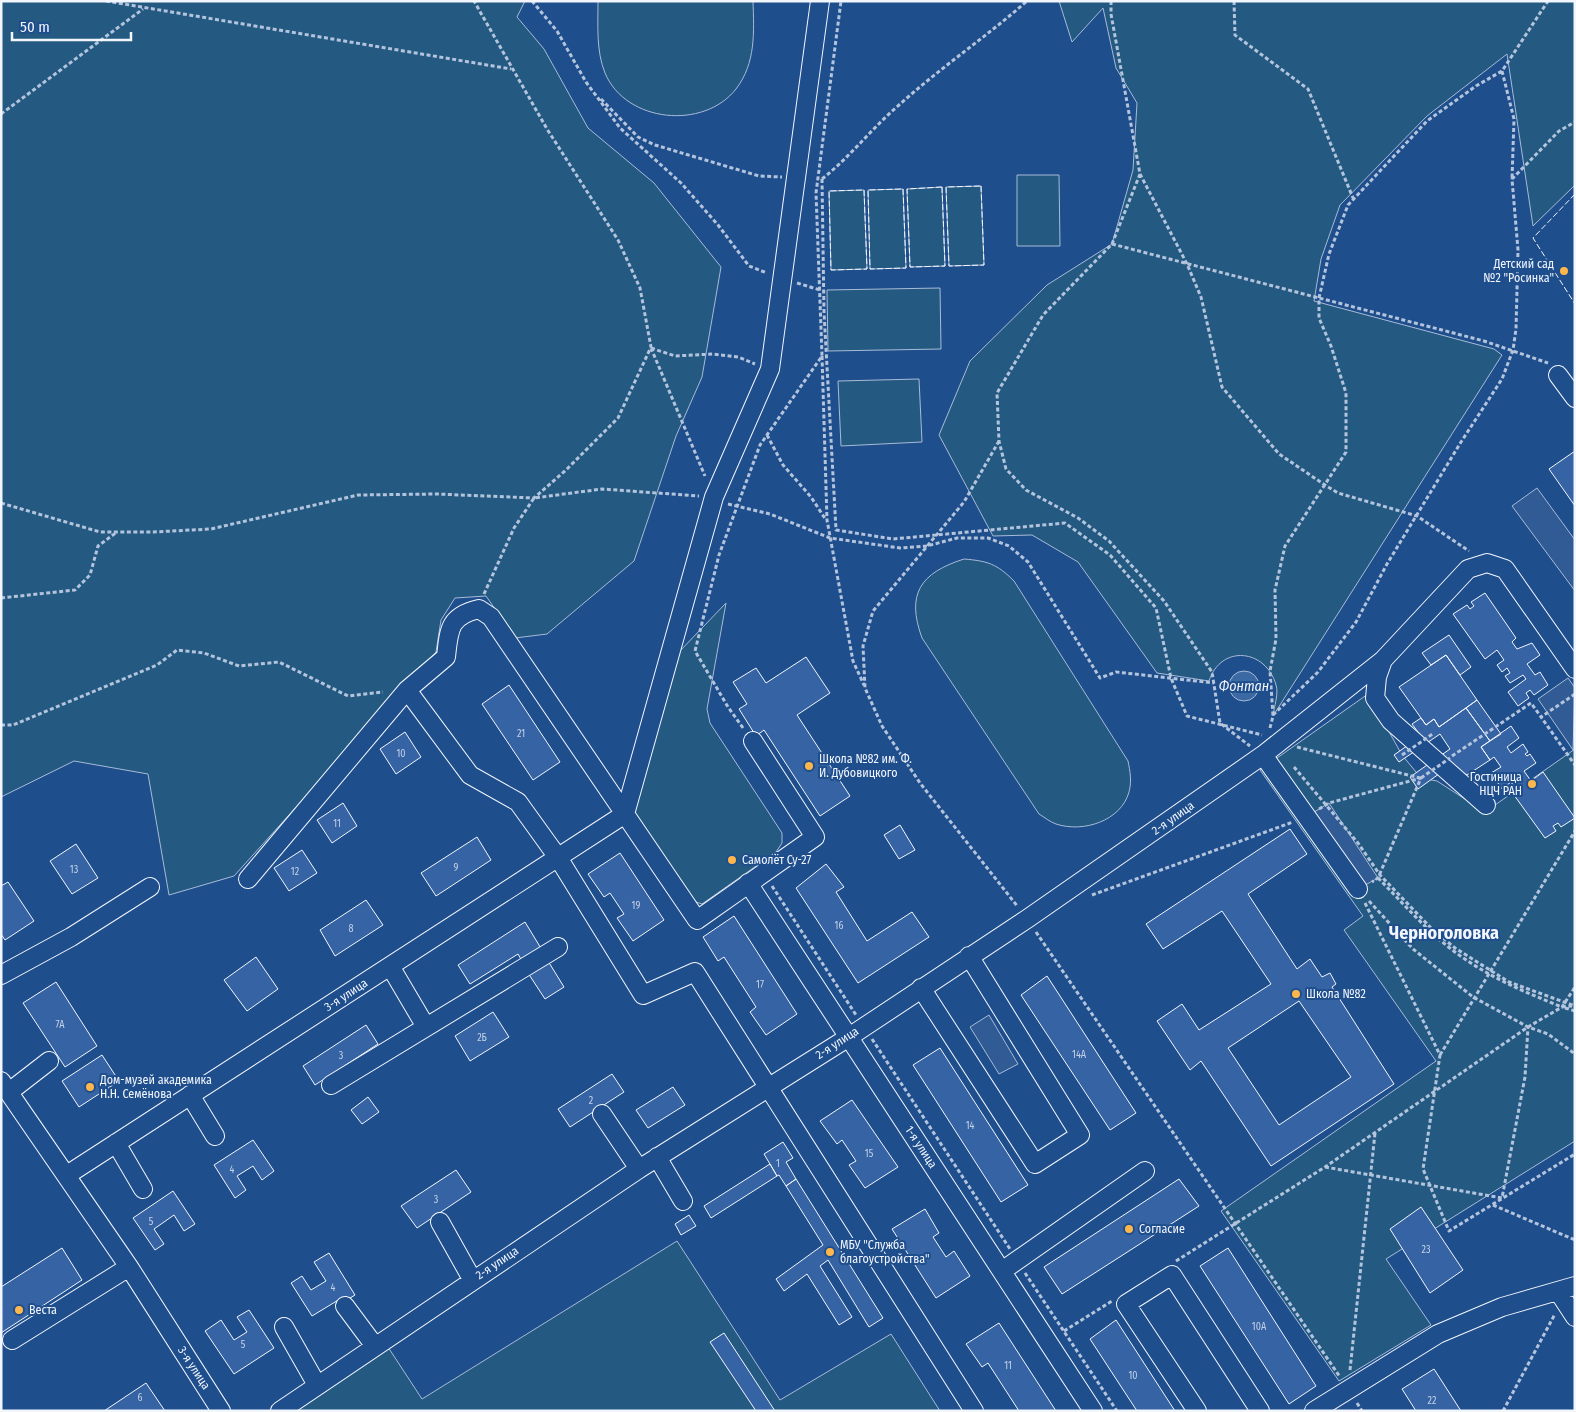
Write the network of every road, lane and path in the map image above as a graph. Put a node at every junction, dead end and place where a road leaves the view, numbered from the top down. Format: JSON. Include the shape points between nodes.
{"nodes":[{"id":1,"x":106,"y":1,"type":"edge"},
{"id":2,"x":474,"y":1,"type":"edge"},
{"id":3,"x":532,"y":1,"type":"edge"},
{"id":4,"x":820,"y":1,"type":"edge"},
{"id":5,"x":1028,"y":1,"type":"edge"},
{"id":6,"x":1111,"y":1,"type":"edge"},
{"id":7,"x":1234,"y":1,"type":"edge"},
{"id":8,"x":1548,"y":1,"type":"edge"},
{"id":9,"x":143,"y":8,"type":"junction"},
{"id":10,"x":512,"y":69,"type":"junction"},
{"id":11,"x":1502,"y":72,"type":"junction"},
{"id":12,"x":593,"y":92,"type":"junction"},
{"id":13,"x":1,"y":114,"type":"edge"},
{"id":14,"x":1575,"y":122,"type":"edge"},
{"id":15,"x":1140,"y":174,"type":"junction"},
{"id":16,"x":795,"y":178,"type":"junction"},
{"id":17,"x":822,"y":179,"type":"junction"},
{"id":18,"x":1512,"y":179,"type":"junction"},
{"id":19,"x":817,"y":182,"type":"dead end"},
{"id":20,"x":1353,"y":198,"type":"junction"},
{"id":21,"x":1112,"y":244,"type":"junction"},
{"id":22,"x":1188,"y":264,"type":"junction"},
{"id":23,"x":781,"y":278,"type":"junction"},
{"id":24,"x":820,"y":290,"type":"dead end"},
{"id":25,"x":1319,"y":298,"type":"junction"},
{"id":26,"x":651,"y":347,"type":"junction"},
{"id":27,"x":1513,"y":350,"type":"junction"},
{"id":28,"x":822,"y":356,"type":"dead end"},
{"id":29,"x":770,"y":369,"type":"junction"},
{"id":30,"x":1558,"y":375,"type":"joint"},
{"id":31,"x":1575,"y":398,"type":"edge"},
{"id":32,"x":767,"y":435,"type":"dead end"},
{"id":33,"x":999,"y":441,"type":"junction"},
{"id":34,"x":1325,"y":485,"type":"junction"},
{"id":35,"x":714,"y":497,"type":"junction"},
{"id":36,"x":534,"y":498,"type":"junction"},
{"id":37,"x":1,"y":503,"type":"edge"},
{"id":38,"x":1417,"y":516,"type":"junction"},
{"id":39,"x":827,"y":520,"type":"junction"},
{"id":40,"x":118,"y":532,"type":"junction"},
{"id":41,"x":937,"y":534,"type":"junction"},
{"id":42,"x":830,"y":538,"type":"junction"},
{"id":43,"x":926,"y":546,"type":"junction"},
{"id":44,"x":1474,"y":554,"type":"dead end"},
{"id":45,"x":1,"y":598,"type":"edge"},
{"id":46,"x":479,"y":608,"type":"junction"},
{"id":47,"x":1383,"y":660,"type":"junction"},
{"id":48,"x":1575,"y":669,"type":"edge"},
{"id":49,"x":1171,"y":678,"type":"junction"},
{"id":50,"x":1214,"y":683,"type":"junction"},
{"id":51,"x":865,"y":688,"type":"junction"},
{"id":52,"x":407,"y":690,"type":"junction"},
{"id":53,"x":1575,"y":694,"type":"edge"},
{"id":54,"x":1273,"y":716,"type":"junction"},
{"id":55,"x":1541,"y":717,"type":"junction"},
{"id":56,"x":1220,"y":723,"type":"junction"},
{"id":57,"x":1,"y":725,"type":"edge"},
{"id":58,"x":1434,"y":733,"type":"dead end"},
{"id":59,"x":753,"y":741,"type":"dead end"},
{"id":60,"x":1272,"y":748,"type":"junction"},
{"id":61,"x":1402,"y":755,"type":"dead end"},
{"id":62,"x":1575,"y":765,"type":"edge"},
{"id":63,"x":1421,"y":778,"type":"junction"},
{"id":64,"x":1326,"y":805,"type":"junction"},
{"id":65,"x":1486,"y":805,"type":"dead end"},
{"id":66,"x":625,"y":814,"type":"junction"},
{"id":67,"x":1306,"y":817,"type":"junction"},
{"id":68,"x":1575,"y":831,"type":"edge"},
{"id":69,"x":558,"y":858,"type":"junction"},
{"id":70,"x":764,"y":873,"type":"junction"},
{"id":71,"x":1380,"y":875,"type":"junction"},
{"id":72,"x":248,"y":879,"type":"dead end"},
{"id":73,"x":748,"y":883,"type":"junction"},
{"id":74,"x":150,"y":888,"type":"dead end"},
{"id":75,"x":1358,"y":890,"type":"junction"},
{"id":76,"x":1083,"y":898,"type":"dead end"},
{"id":77,"x":1027,"y":919,"type":"junction"},
{"id":78,"x":558,"y":947,"type":"dead end"},
{"id":79,"x":969,"y":956,"type":"junction"},
{"id":80,"x":390,"y":966,"type":"junction"},
{"id":81,"x":1488,"y":972,"type":"junction"},
{"id":82,"x":1,"y":975,"type":"edge"},
{"id":83,"x":1575,"y":987,"type":"edge"},
{"id":84,"x":921,"y":988,"type":"junction"},
{"id":85,"x":1474,"y":997,"type":"junction"},
{"id":86,"x":1563,"y":1005,"type":"junction"},
{"id":87,"x":1575,"y":1006,"type":"edge"},
{"id":88,"x":1575,"y":1011,"type":"edge"},
{"id":89,"x":864,"y":1026,"type":"junction"},
{"id":90,"x":426,"y":1027,"type":"junction"},
{"id":91,"x":1528,"y":1027,"type":"junction"},
{"id":92,"x":849,"y":1037,"type":"junction"},
{"id":93,"x":1575,"y":1054,"type":"edge"},
{"id":94,"x":1440,"y":1055,"type":"junction"},
{"id":95,"x":49,"y":1061,"type":"dead end"},
{"id":96,"x":331,"y":1085,"type":"dead end"},
{"id":97,"x":5,"y":1086,"type":"edge"},
{"id":98,"x":768,"y":1086,"type":"junction"},
{"id":99,"x":1436,"y":1091,"type":"junction"},
{"id":100,"x":190,"y":1095,"type":"junction"},
{"id":101,"x":602,"y":1114,"type":"dead end"},
{"id":102,"x":1375,"y":1132,"type":"junction"},
{"id":103,"x":216,"y":1136,"type":"dead end"},
{"id":104,"x":116,"y":1143,"type":"junction"},
{"id":105,"x":1575,"y":1154,"type":"edge"},
{"id":106,"x":657,"y":1157,"type":"junction"},
{"id":107,"x":1325,"y":1167,"type":"junction"},
{"id":108,"x":638,"y":1169,"type":"junction"},
{"id":109,"x":1145,"y":1171,"type":"dead end"},
{"id":110,"x":67,"y":1175,"type":"junction"},
{"id":111,"x":1371,"y":1175,"type":"junction"},
{"id":112,"x":1430,"y":1186,"type":"junction"},
{"id":113,"x":143,"y":1189,"type":"dead end"},
{"id":114,"x":1502,"y":1198,"type":"junction"},
{"id":115,"x":683,"y":1201,"type":"dead end"},
{"id":116,"x":1492,"y":1205,"type":"junction"},
{"id":117,"x":440,"y":1222,"type":"dead end"},
{"id":118,"x":1236,"y":1223,"type":"junction"},
{"id":119,"x":1575,"y":1240,"type":"edge"},
{"id":120,"x":1017,"y":1260,"type":"junction"},
{"id":121,"x":1170,"y":1264,"type":"dead end"},
{"id":122,"x":129,"y":1267,"type":"junction"},
{"id":123,"x":1002,"y":1271,"type":"junction"},
{"id":124,"x":472,"y":1280,"type":"junction"},
{"id":125,"x":1575,"y":1286,"type":"edge"},
{"id":126,"x":1558,"y":1291,"type":"junction"},
{"id":127,"x":1113,"y":1300,"type":"dead end"},
{"id":128,"x":345,"y":1306,"type":"dead end"},
{"id":129,"x":1556,"y":1312,"type":"dead end"},
{"id":130,"x":1575,"y":1317,"type":"edge"},
{"id":131,"x":284,"y":1327,"type":"dead end"},
{"id":132,"x":1064,"y":1331,"type":"junction"},
{"id":133,"x":12,"y":1340,"type":"dead end"},
{"id":134,"x":1049,"y":1341,"type":"junction"},
{"id":135,"x":374,"y":1346,"type":"junction"},
{"id":136,"x":317,"y":1385,"type":"junction"},
{"id":137,"x":1348,"y":1390,"type":"junction"},
{"id":138,"x":221,"y":1411,"type":"edge"},
{"id":139,"x":280,"y":1411,"type":"edge"},
{"id":140,"x":974,"y":1411,"type":"edge"},
{"id":141,"x":1093,"y":1411,"type":"edge"},
{"id":142,"x":1116,"y":1411,"type":"edge"},
{"id":143,"x":1197,"y":1411,"type":"edge"},
{"id":144,"x":1260,"y":1411,"type":"edge"},
{"id":145,"x":1314,"y":1411,"type":"edge"},
{"id":146,"x":1362,"y":1411,"type":"edge"},
{"id":147,"x":1503,"y":1411,"type":"edge"}],
"edges":[{"from":1,"to":9,"type":"path"},
{"from":2,"to":10,"type":"path"},
{"from":3,"to":12,"type":"path","via":[[557,31]]},
{"from":4,"to":16,"type":"street"},
{"from":5,"to":17,"type":"path","via":[[900,104]]},
{"from":6,"to":15,"type":"path"},
{"from":7,"to":20,"type":"path","via":[[1235,35],[1308,89]]},
{"from":8,"to":11,"type":"path"},
{"from":9,"to":10,"type":"path"},
{"from":9,"to":13,"type":"path"},
{"from":10,"to":26,"type":"path","via":[[618,240],[640,288]]},
{"from":11,"to":18,"type":"path","via":[[1514,119]]},
{"from":11,"to":20,"type":"path","via":[[1476,86],[1427,122]]},
{"from":12,"to":16,"type":"path","via":[[638,137],[655,146],[759,176]]},
{"from":12,"to":23,"type":"path","via":[[620,128],[680,183],[718,225],[749,266]]},
{"from":14,"to":18,"type":"path","via":[[1559,131]]},
{"from":15,"to":21,"type":"path"},
{"from":15,"to":22,"type":"path"},
{"from":16,"to":23,"type":"street"},
{"from":17,"to":19,"type":"path"},
{"from":17,"to":41,"type":"path","via":[[824,312],[836,530],[893,539]]},
{"from":18,"to":27,"type":"path","via":[[1518,250]]},
{"from":20,"to":25,"type":"path","via":[[1329,254]]},
{"from":21,"to":22,"type":"path"},
{"from":21,"to":33,"type":"path","via":[[1043,315],[998,393]]},
{"from":22,"to":25,"type":"path"},
{"from":22,"to":34,"type":"path","via":[[1201,297],[1222,387],[1279,454]]},
{"from":23,"to":24,"type":"path"},
{"from":23,"to":29,"type":"street"},
{"from":25,"to":27,"type":"path"},
{"from":25,"to":34,"type":"path","via":[[1319,318],[1346,393],[1346,452]]},
{"from":26,"to":29,"type":"path","via":[[675,356],[713,354],[738,358]]},
{"from":26,"to":35,"type":"path"},
{"from":26,"to":36,"type":"path","via":[[618,418]]},
{"from":27,"to":30,"type":"path","via":[[1554,365]]},
{"from":27,"to":38,"type":"path","via":[[1502,379]]},
{"from":28,"to":39,"type":"path"},
{"from":29,"to":35,"type":"street"},
{"from":30,"to":31,"type":"street"},
{"from":32,"to":39,"type":"path","via":[[783,465]]},
{"from":33,"to":41,"type":"path","via":[[964,502]]},
{"from":33,"to":50,"type":"path","via":[[1006,469],[1026,490],[1078,518],[1109,541],[1164,602],[1212,672]]},
{"from":34,"to":38,"type":"path"},
{"from":34,"to":54,"type":"path","via":[[1285,546],[1275,590],[1276,639],[1270,671]]},
{"from":35,"to":36,"type":"path","via":[[602,489]]},
{"from":35,"to":42,"type":"path","via":[[736,508],[770,514]]},
{"from":35,"to":66,"type":"street"},
{"from":36,"to":40,"type":"path","via":[[358,495],[211,529]]},
{"from":36,"to":46,"type":"path","via":[[514,528],[487,582]]},
{"from":37,"to":40,"type":"path","via":[[100,532]]},
{"from":38,"to":44,"type":"path"},
{"from":38,"to":54,"type":"path","via":[[1356,622],[1318,672]]},
{"from":39,"to":42,"type":"path"},
{"from":40,"to":45,"type":"path","via":[[98,546],[90,575],[75,590]]},
{"from":41,"to":43,"type":"path"},
{"from":41,"to":49,"type":"path","via":[[1065,523],[1110,555],[1156,608]]},
{"from":42,"to":43,"type":"path","via":[[900,548]]},
{"from":42,"to":51,"type":"path","via":[[853,661]]},
{"from":43,"to":49,"type":"path","via":[[965,538],[988,538],[1009,546],[1028,562],[1100,678],[1116,672]]},
{"from":43,"to":51,"type":"path","via":[[873,611],[863,646]]},
{"from":46,"to":52,"type":"street","via":[[463,613],[449,629],[446,656]]},
{"from":46,"to":66,"type":"street","via":[[491,617]]},
{"from":47,"to":48,"type":"street","name":"2-я улица","via":[[1468,569],[1488,563],[1505,569]]},
{"from":47,"to":60,"type":"street","name":"2-я улица"},
{"from":47,"to":65,"type":"street","via":[[1374,690],[1379,707]]},
{"from":49,"to":50,"type":"path"},
{"from":49,"to":56,"type":"path","via":[[1187,716]]},
{"from":50,"to":56,"type":"path"},
{"from":51,"to":77,"type":"path","via":[[882,726],[920,783]]},
{"from":52,"to":57,"type":"path","via":[[348,696],[279,662],[239,666],[204,653],[177,650],[157,665],[13,725]]},
{"from":52,"to":69,"type":"street","via":[[470,775],[518,802]]},
{"from":52,"to":72,"type":"street"},
{"from":53,"to":55,"type":"path"},
{"from":54,"to":60,"type":"path","via":[[1269,731]]},
{"from":55,"to":62,"type":"path"},
{"from":55,"to":63,"type":"path","bridge":true,"via":[[1531,703]]},
{"from":56,"to":60,"type":"path"},
{"from":56,"to":60,"type":"path","via":[[1268,736]]},
{"from":58,"to":61,"type":"path","bridge":true},
{"from":59,"to":70,"type":"street","via":[[815,837]]},
{"from":60,"to":63,"type":"path"},
{"from":60,"to":64,"type":"path"},
{"from":60,"to":67,"type":"street"},
{"from":60,"to":77,"type":"street","name":"2-я улица"},
{"from":63,"to":64,"type":"path"},
{"from":63,"to":71,"type":"path"},
{"from":64,"to":67,"type":"path"},
{"from":64,"to":71,"type":"path"},
{"from":66,"to":69,"type":"street","name":"3-я улица"},
{"from":66,"to":73,"type":"street","via":[[697,920]]},
{"from":67,"to":75,"type":"street"},
{"from":67,"to":76,"type":"path"},
{"from":68,"to":81,"type":"path"},
{"from":69,"to":80,"type":"street","name":"3-я улица"},
{"from":69,"to":98,"type":"street","via":[[643,995],[695,972]]},
{"from":70,"to":73,"type":"street"},
{"from":70,"to":89,"type":"path"},
{"from":71,"to":81,"type":"path","via":[[1378,878],[1432,932],[1462,957]]},
{"from":73,"to":92,"type":"street","name":"1-я улица"},
{"from":74,"to":82,"type":"street"},
{"from":75,"to":85,"type":"path","via":[[1413,949]]},
{"from":75,"to":94,"type":"path"},
{"from":77,"to":79,"type":"street","name":"2-я улица"},
{"from":77,"to":118,"type":"path"},
{"from":78,"to":90,"type":"street"},
{"from":79,"to":84,"type":"street","name":"2-я улица"},
{"from":79,"to":84,"type":"street","via":[[1080,1134],[1035,1164]]},
{"from":80,"to":90,"type":"street"},
{"from":80,"to":100,"type":"street","name":"3-я улица"},
{"from":81,"to":85,"type":"path"},
{"from":81,"to":86,"type":"path","via":[[1508,985]]},
{"from":83,"to":86,"type":"path"},
{"from":84,"to":89,"type":"street","name":"2-я улица"},
{"from":85,"to":91,"type":"path"},
{"from":85,"to":94,"type":"path"},
{"from":86,"to":87,"type":"path"},
{"from":86,"to":88,"type":"path"},
{"from":86,"to":91,"type":"path"},
{"from":89,"to":92,"type":"street","name":"2-я улица"},
{"from":89,"to":120,"type":"path"},
{"from":90,"to":96,"type":"street"},
{"from":91,"to":93,"type":"path","via":[[1548,1034]]},
{"from":91,"to":99,"type":"path"},
{"from":91,"to":114,"type":"path","via":[[1525,1077]]},
{"from":92,"to":98,"type":"street","name":"2-я улица"},
{"from":92,"to":123,"type":"street","name":"1-я улица"},
{"from":94,"to":99,"type":"path"},
{"from":95,"to":97,"type":"street"},
{"from":97,"to":110,"type":"street","name":"3-я улица"},
{"from":98,"to":106,"type":"street","name":"2-я улица"},
{"from":98,"to":140,"type":"street"},
{"from":99,"to":102,"type":"path"},
{"from":99,"to":112,"type":"path","via":[[1423,1169]]},
{"from":100,"to":103,"type":"street"},
{"from":100,"to":104,"type":"street","name":"3-я улица"},
{"from":101,"to":108,"type":"street"},
{"from":102,"to":107,"type":"path"},
{"from":102,"to":111,"type":"path"},
{"from":104,"to":110,"type":"street","name":"3-я улица"},
{"from":104,"to":113,"type":"street"},
{"from":105,"to":114,"type":"path"},
{"from":106,"to":108,"type":"street","name":"2-я улица"},
{"from":106,"to":115,"type":"street"},
{"from":107,"to":111,"type":"path"},
{"from":107,"to":118,"type":"path"},
{"from":108,"to":124,"type":"street","name":"2-я улица"},
{"from":109,"to":120,"type":"street"},
{"from":110,"to":122,"type":"street","name":"3-я улица"},
{"from":111,"to":112,"type":"path"},
{"from":111,"to":137,"type":"path"},
{"from":112,"to":114,"type":"path"},
{"from":112,"to":116,"type":"path","via":[[1449,1231]]},
{"from":114,"to":116,"type":"path"},
{"from":116,"to":119,"type":"path"},
{"from":117,"to":124,"type":"street"},
{"from":118,"to":121,"type":"path"},
{"from":118,"to":137,"type":"path"},
{"from":120,"to":123,"type":"street"},
{"from":120,"to":132,"type":"path"},
{"from":122,"to":133,"type":"street"},
{"from":122,"to":138,"type":"street","name":"3-я улица"},
{"from":123,"to":134,"type":"street","name":"1-я улица"},
{"from":124,"to":135,"type":"street","name":"2-я улица"},
{"from":125,"to":126,"type":"street"},
{"from":126,"to":130,"type":"street"},
{"from":126,"to":137,"type":"street","via":[[1502,1307],[1438,1334]]},
{"from":127,"to":132,"type":"path"},
{"from":128,"to":135,"type":"street"},
{"from":129,"to":147,"type":"path"},
{"from":131,"to":136,"type":"street"},
{"from":132,"to":134,"type":"path"},
{"from":132,"to":142,"type":"path"},
{"from":134,"to":141,"type":"street","name":"1-я улица"},
{"from":135,"to":136,"type":"street","name":"2-я улица"},
{"from":136,"to":139,"type":"street","name":"2-я улица"},
{"from":137,"to":145,"type":"street"},
{"from":137,"to":146,"type":"path"},
{"from":143,"to":144,"type":"street","via":[[1126,1304],[1172,1275]]}]}
